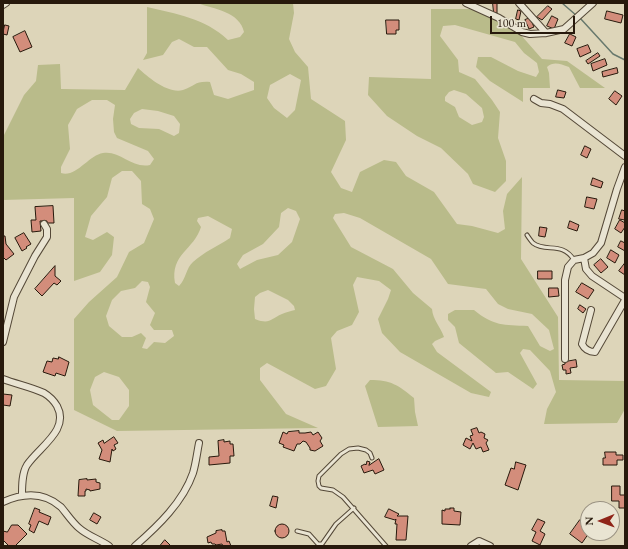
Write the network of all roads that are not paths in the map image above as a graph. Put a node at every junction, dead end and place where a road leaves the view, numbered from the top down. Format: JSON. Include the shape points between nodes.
{"nodes":[{"id":1,"x":6,"y":3,"type":"edge"},
{"id":2,"x":466,"y":3,"type":"edge"},
{"id":3,"x":519,"y":3,"type":"edge"},
{"id":4,"x":594,"y":3,"type":"edge"},
{"id":5,"x":3,"y":5,"type":"edge"},
{"id":6,"x":546,"y":33,"type":"junction"},
{"id":7,"x":534,"y":99,"type":"dead end"},
{"id":8,"x":625,"y":156,"type":"edge"},
{"id":9,"x":625,"y":167,"type":"edge"},
{"id":10,"x":44,"y":224,"type":"dead end"},
{"id":11,"x":527,"y":235,"type":"dead end"},
{"id":12,"x":584,"y":258,"type":"junction"},
{"id":13,"x":574,"y":260,"type":"junction"},
{"id":14,"x":625,"y":299,"type":"edge"},
{"id":15,"x":591,"y":310,"type":"dead end"},
{"id":16,"x":3,"y":342,"type":"edge"},
{"id":17,"x":564,"y":359,"type":"dead end"},
{"id":18,"x":3,"y":379,"type":"edge"},
{"id":19,"x":199,"y":442,"type":"dead end"},
{"id":20,"x":372,"y":458,"type":"dead end"},
{"id":21,"x":22,"y":495,"type":"junction"},
{"id":22,"x":3,"y":502,"type":"edge"},
{"id":23,"x":354,"y":508,"type":"junction"},
{"id":24,"x":297,"y":531,"type":"dead end"},
{"id":25,"x":109,"y":546,"type":"edge"},
{"id":26,"x":135,"y":546,"type":"edge"},
{"id":27,"x":386,"y":546,"type":"edge"},
{"id":28,"x":471,"y":546,"type":"edge"},
{"id":29,"x":490,"y":546,"type":"edge"}],
"edges":[{"from":1,"to":5,"type":"street"},
{"from":2,"to":6,"type":"street","via":[[522,32]]},
{"from":3,"to":6,"type":"street"},
{"from":4,"to":6,"type":"street","via":[[564,29]]},
{"from":7,"to":8,"type":"street","via":[[563,109]]},
{"from":9,"to":12,"type":"street","via":[[601,243]]},
{"from":10,"to":16,"type":"street","via":[[48,237],[14,297]]},
{"from":11,"to":13,"type":"lane","via":[[534,243],[544,248],[563,250]]},
{"from":12,"to":13,"type":"street"},
{"from":12,"to":14,"type":"street","via":[[586,269],[592,276]]},
{"from":13,"to":17,"type":"street","via":[[568,267],[565,280]]},
{"from":14,"to":15,"type":"street","via":[[596,352],[589,352],[582,344]]},
{"from":18,"to":21,"type":"street","via":[[45,394],[55,402],[61,419],[58,429],[27,466],[22,480]]},
{"from":19,"to":26,"type":"street","via":[[193,473],[182,494],[159,523]]},
{"from":20,"to":23,"type":"lane","via":[[366,450],[349,449],[319,476],[321,488],[339,493]]},
{"from":21,"to":22,"type":"street"},
{"from":21,"to":25,"type":"street","via":[[49,498],[86,534],[100,539]]},
{"from":23,"to":24,"type":"lane","via":[[336,524],[322,544],[318,544],[309,534]]},
{"from":23,"to":27,"type":"lane"},
{"from":28,"to":29,"type":"street","via":[[479,541]]}]}
